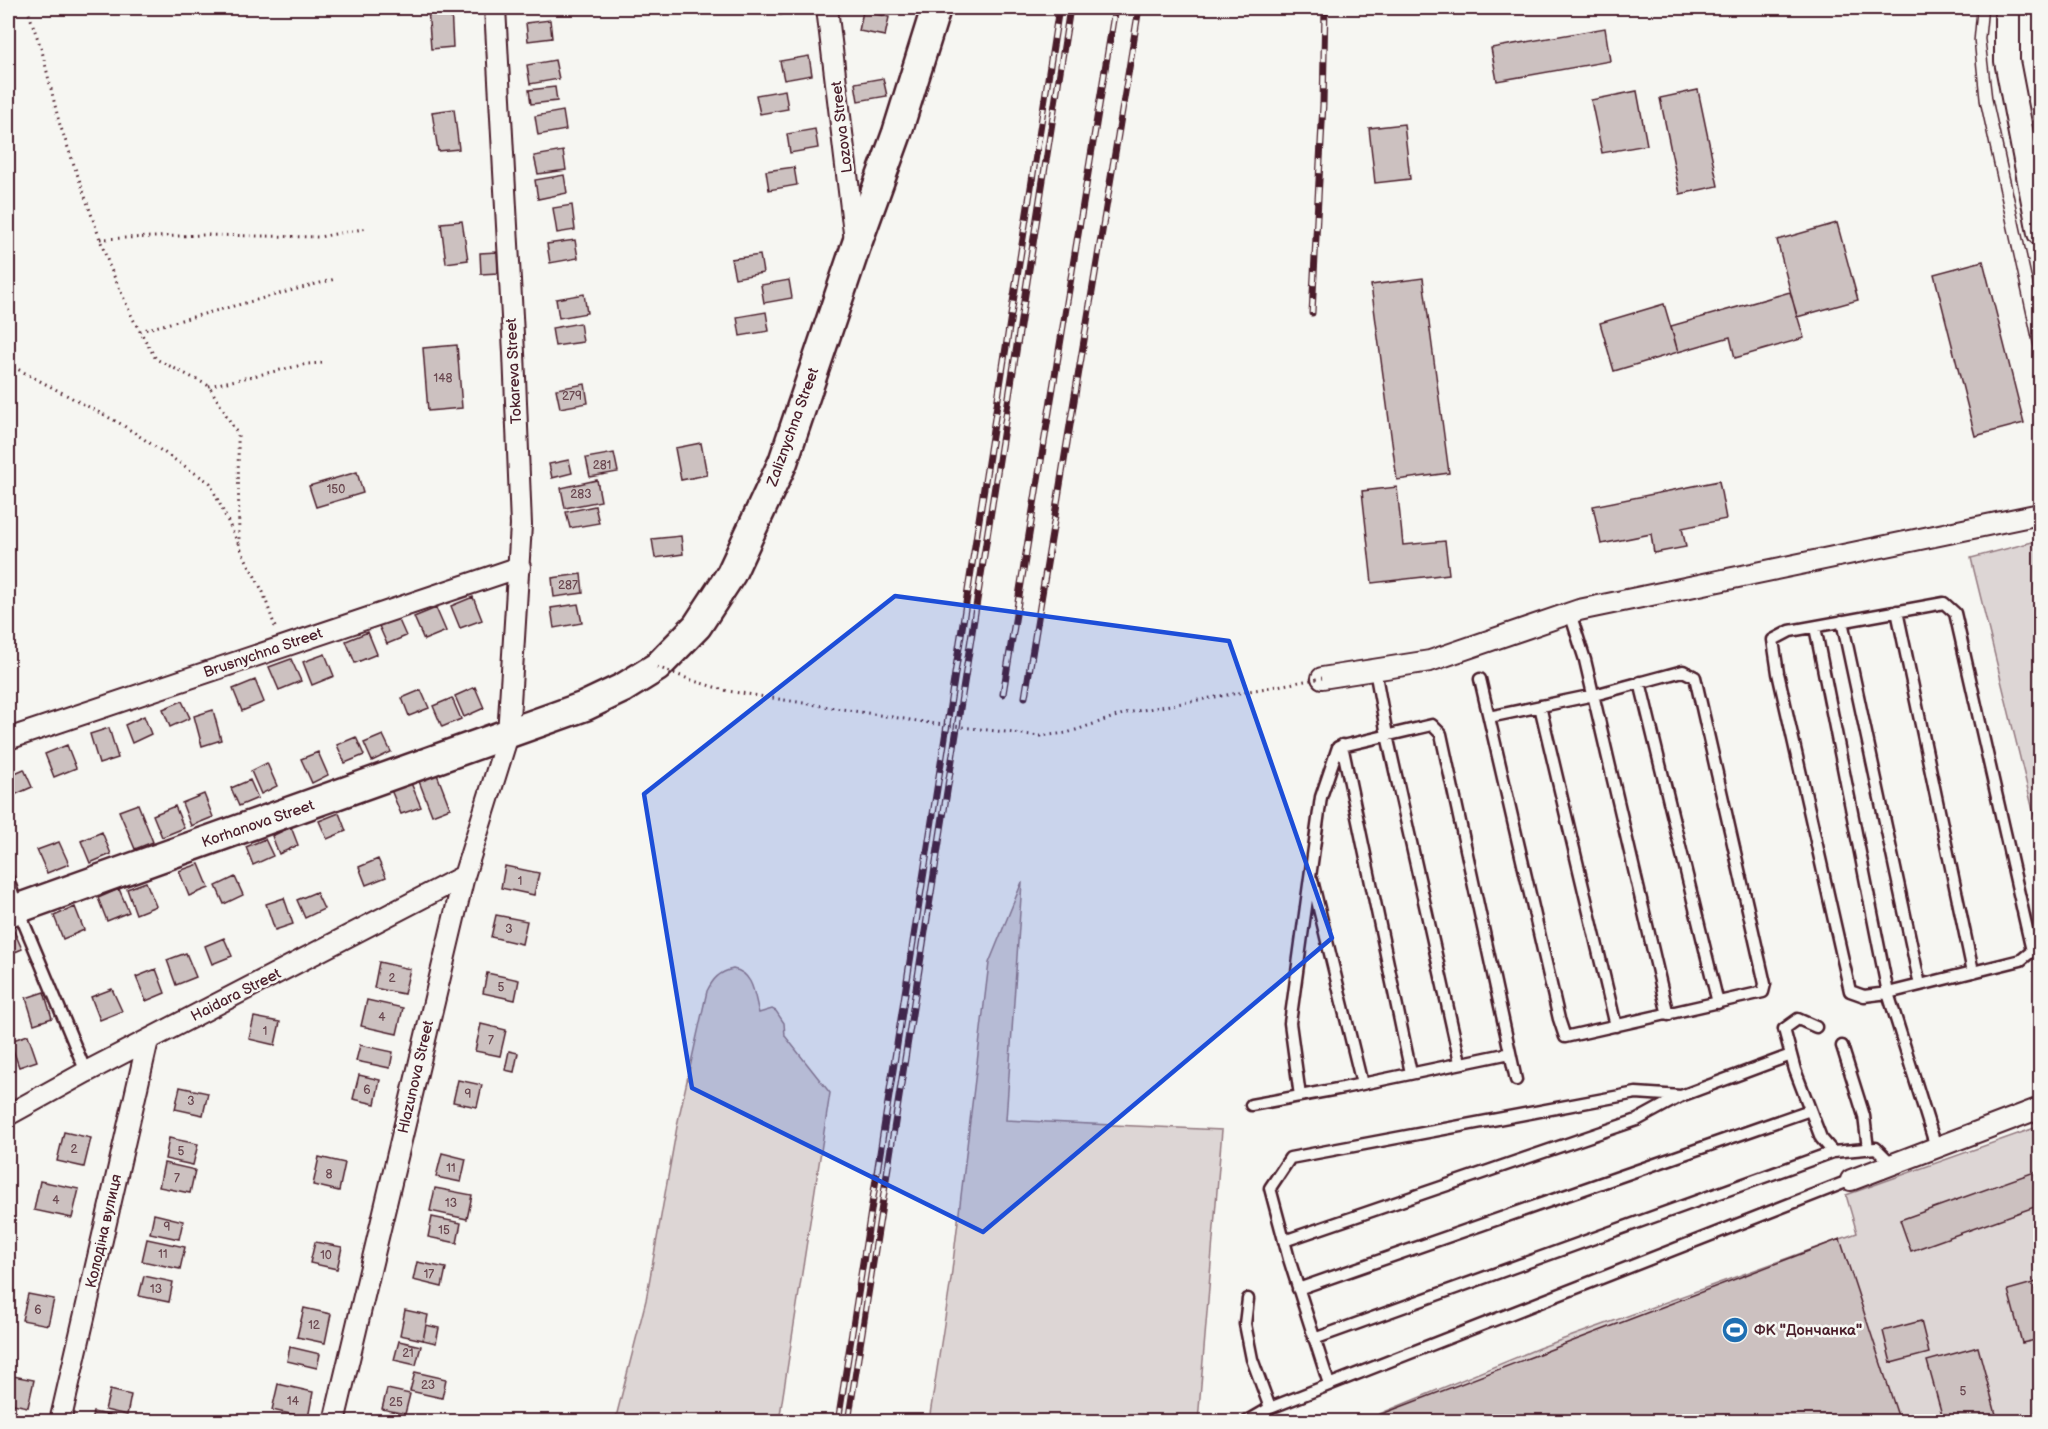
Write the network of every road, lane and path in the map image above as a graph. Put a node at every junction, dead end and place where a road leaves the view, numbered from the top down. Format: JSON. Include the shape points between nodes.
{"nodes":[{"id":1,"x":27,"y":8,"type":"edge"},
{"id":2,"x":495,"y":8,"type":"edge"},
{"id":3,"x":827,"y":8,"type":"edge"},
{"id":4,"x":936,"y":8,"type":"edge"},
{"id":5,"x":2007,"y":8,"type":"edge"},
{"id":6,"x":368,"y":228,"type":"dead end"},
{"id":7,"x":2040,"y":233,"type":"edge"},
{"id":8,"x":100,"y":239,"type":"junction"},
{"id":9,"x":856,"y":246,"type":"junction"},
{"id":10,"x":335,"y":279,"type":"dead end"},
{"id":11,"x":140,"y":331,"type":"junction"},
{"id":12,"x":324,"y":363,"type":"dead end"},
{"id":13,"x":8,"y":364,"type":"edge"},
{"id":14,"x":209,"y":386,"type":"junction"},
{"id":15,"x":2040,"y":514,"type":"edge"},
{"id":16,"x":239,"y":546,"type":"junction"},
{"id":17,"x":519,"y":567,"type":"junction"},
{"id":18,"x":1897,"y":611,"type":"junction"},
{"id":19,"x":1570,"y":613,"type":"junction"},
{"id":20,"x":1842,"y":621,"type":"junction"},
{"id":21,"x":1815,"y":627,"type":"junction"},
{"id":22,"x":282,"y":646,"type":"junction"},
{"id":23,"x":657,"y":667,"type":"junction"},
{"id":24,"x":1375,"y":670,"type":"junction"},
{"id":25,"x":1322,"y":678,"type":"joint"},
{"id":26,"x":1480,"y":679,"type":"dead end"},
{"id":27,"x":1640,"y":682,"type":"junction"},
{"id":28,"x":1593,"y":695,"type":"junction"},
{"id":29,"x":1540,"y":706,"type":"junction"},
{"id":30,"x":1490,"y":717,"type":"junction"},
{"id":31,"x":508,"y":735,"type":"junction"},
{"id":32,"x":1387,"y":735,"type":"junction"},
{"id":33,"x":8,"y":739,"type":"edge"},
{"id":34,"x":1342,"y":745,"type":"junction"},
{"id":35,"x":1310,"y":874,"type":"junction"},
{"id":36,"x":464,"y":876,"type":"junction"},
{"id":37,"x":8,"y":879,"type":"edge"},
{"id":38,"x":13,"y":910,"type":"edge"},
{"id":39,"x":1973,"y":972,"type":"junction"},
{"id":40,"x":1920,"y":985,"type":"junction"},
{"id":41,"x":1888,"y":993,"type":"junction"},
{"id":42,"x":1718,"y":1003,"type":"junction"},
{"id":43,"x":1668,"y":1015,"type":"junction"},
{"id":44,"x":1616,"y":1026,"type":"junction"},
{"id":45,"x":1816,"y":1027,"type":"dead end"},
{"id":46,"x":148,"y":1041,"type":"junction"},
{"id":47,"x":1842,"y":1046,"type":"dead end"},
{"id":48,"x":1510,"y":1053,"type":"junction"},
{"id":49,"x":1791,"y":1055,"type":"junction"},
{"id":50,"x":1460,"y":1062,"type":"junction"},
{"id":51,"x":86,"y":1072,"type":"junction"},
{"id":52,"x":1411,"y":1073,"type":"junction"},
{"id":53,"x":1516,"y":1080,"type":"dead end"},
{"id":54,"x":1362,"y":1084,"type":"junction"},
{"id":55,"x":1300,"y":1096,"type":"junction"},
{"id":56,"x":1681,"y":1096,"type":"junction"},
{"id":57,"x":1251,"y":1105,"type":"dead end"},
{"id":58,"x":2040,"y":1108,"type":"edge"},
{"id":59,"x":1810,"y":1110,"type":"junction"},
{"id":60,"x":8,"y":1115,"type":"edge"},
{"id":61,"x":1936,"y":1147,"type":"junction"},
{"id":62,"x":1868,"y":1149,"type":"junction"},
{"id":63,"x":1833,"y":1152,"type":"junction"},
{"id":64,"x":1892,"y":1164,"type":"junction"},
{"id":65,"x":1851,"y":1179,"type":"joint"},
{"id":66,"x":1284,"y":1241,"type":"junction"},
{"id":67,"x":1298,"y":1289,"type":"junction"},
{"id":68,"x":1248,"y":1299,"type":"dead end"},
{"id":69,"x":1314,"y":1339,"type":"junction"},
{"id":70,"x":1329,"y":1384,"type":"junction"},
{"id":71,"x":1270,"y":1408,"type":"junction"},
{"id":72,"x":60,"y":1422,"type":"edge"},
{"id":73,"x":334,"y":1422,"type":"edge"},
{"id":74,"x":1246,"y":1422,"type":"edge"}],
"edges":[{"from":1,"to":8,"type":"path","via":[[59,122]]},
{"from":2,"to":17,"type":"street","name":"Tokareva Street","via":[[514,353]]},
{"from":3,"to":9,"type":"street","name":"Lozova Street"},
{"from":4,"to":9,"type":"main road","name":"Zaliznychna Street"},
{"from":5,"to":7,"type":"street","via":[[2007,61]]},
{"from":6,"to":8,"type":"path","via":[[319,237],[205,235]]},
{"from":8,"to":11,"type":"path"},
{"from":9,"to":23,"type":"main road","name":"Zaliznychna Street","via":[[783,462],[731,574],[697,626]]},
{"from":10,"to":11,"type":"path"},
{"from":11,"to":14,"type":"path","via":[[156,359]]},
{"from":12,"to":14,"type":"path"},
{"from":13,"to":16,"type":"path","via":[[121,424],[210,483]]},
{"from":14,"to":16,"type":"path","via":[[238,435]]},
{"from":15,"to":19,"type":"street"},
{"from":16,"to":22,"type":"path","via":[[263,592]]},
{"from":17,"to":22,"type":"street","name":"Brusnychna Street"},
{"from":17,"to":31,"type":"street","name":"Tokareva Street"},
{"from":18,"to":20,"type":"lane"},
{"from":18,"to":39,"type":"lane"},
{"from":18,"to":39,"type":"lane","via":[[1944,603],[1955,613],[2032,951],[2021,960]]},
{"from":19,"to":24,"type":"street","via":[[1430,661]]},
{"from":19,"to":28,"type":"lane"},
{"from":20,"to":21,"type":"lane"},
{"from":20,"to":40,"type":"lane"},
{"from":21,"to":41,"type":"lane"},
{"from":21,"to":41,"type":"lane","via":[[1773,640],[1778,674],[1850,991],[1864,996]]},
{"from":22,"to":33,"type":"street","name":"Brusnychna Street"},
{"from":23,"to":25,"type":"path","bridge":true,"via":[[728,691],[924,723],[1040,736],[1067,733],[1126,713]]},
{"from":23,"to":31,"type":"main road","name":"Zaliznychna Street","via":[[585,706]]},
{"from":24,"to":25,"type":"street"},
{"from":24,"to":32,"type":"lane"},
{"from":26,"to":30,"type":"lane"},
{"from":27,"to":28,"type":"lane"},
{"from":27,"to":42,"type":"lane"},
{"from":27,"to":42,"type":"lane","via":[[1683,671],[1695,677],[1765,984],[1762,992]]},
{"from":28,"to":29,"type":"lane"},
{"from":28,"to":43,"type":"lane"},
{"from":29,"to":30,"type":"lane"},
{"from":29,"to":44,"type":"lane"},
{"from":30,"to":44,"type":"lane","via":[[1565,1037]]},
{"from":31,"to":36,"type":"street","name":"Hlazunova Street"},
{"from":31,"to":38,"type":"main road","name":"Korhanova Street"},
{"from":32,"to":34,"type":"lane"},
{"from":32,"to":48,"type":"lane","via":[[1432,725],[1441,734]]},
{"from":32,"to":50,"type":"lane"},
{"from":34,"to":35,"type":"lane","via":[[1321,797]]},
{"from":34,"to":52,"type":"lane"},
{"from":35,"to":54,"type":"lane"},
{"from":35,"to":55,"type":"lane","via":[[1290,1023]]},
{"from":36,"to":46,"type":"street","name":"Haidara Street"},
{"from":36,"to":73,"type":"street","name":"Hlazunova Street"},
{"from":37,"to":38,"type":"lane"},
{"from":38,"to":51,"type":"lane"},
{"from":39,"to":40,"type":"lane"},
{"from":40,"to":41,"type":"lane"},
{"from":41,"to":61,"type":"lane"},
{"from":42,"to":43,"type":"lane"},
{"from":43,"to":44,"type":"lane"},
{"from":45,"to":49,"type":"lane","via":[[1798,1019],[1784,1029]]},
{"from":46,"to":51,"type":"street","name":"Haidara Street"},
{"from":46,"to":72,"type":"street","name":"Колодіна вулиця"},
{"from":47,"to":62,"type":"lane","via":[[1864,1116]]},
{"from":48,"to":50,"type":"lane"},
{"from":48,"to":53,"type":"lane"},
{"from":49,"to":56,"type":"lane"},
{"from":49,"to":59,"type":"lane"},
{"from":50,"to":52,"type":"lane"},
{"from":51,"to":60,"type":"street","name":"Haidara Street"},
{"from":52,"to":54,"type":"lane"},
{"from":54,"to":55,"type":"lane"},
{"from":55,"to":57,"type":"lane"},
{"from":56,"to":66,"type":"lane","via":[[1637,1120]]},
{"from":56,"to":66,"type":"lane","via":[[1636,1093],[1290,1158],[1270,1188]]},
{"from":58,"to":61,"type":"street"},
{"from":59,"to":63,"type":"lane","via":[[1821,1138]]},
{"from":59,"to":67,"type":"lane"},
{"from":61,"to":64,"type":"street"},
{"from":62,"to":63,"type":"lane"},
{"from":62,"to":64,"type":"lane","via":[[1876,1148]]},
{"from":63,"to":69,"type":"lane"},
{"from":64,"to":65,"type":"street"},
{"from":65,"to":70,"type":"lane"},
{"from":66,"to":67,"type":"lane"},
{"from":67,"to":69,"type":"lane"},
{"from":68,"to":71,"type":"lane","via":[[1245,1324],[1252,1359]]},
{"from":69,"to":70,"type":"lane"},
{"from":70,"to":71,"type":"lane"},
{"from":71,"to":74,"type":"lane"}]}
